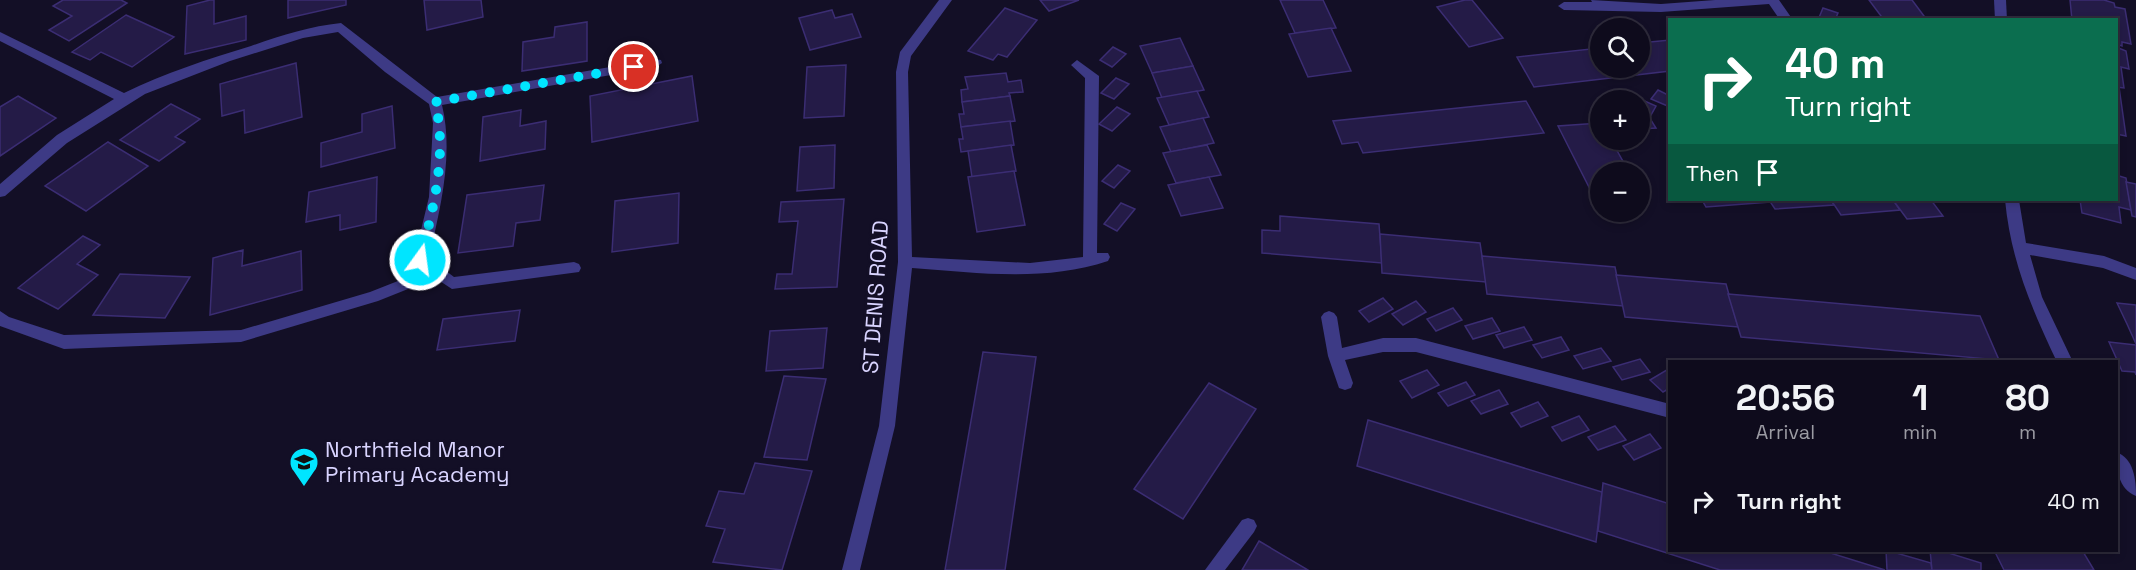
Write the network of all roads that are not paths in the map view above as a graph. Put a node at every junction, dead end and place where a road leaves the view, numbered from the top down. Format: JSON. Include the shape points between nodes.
{"nodes":[{"id":1,"x":946,"y":0,"type":"edge"},
{"id":2,"x":1773,"y":0,"type":"edge"},
{"id":3,"x":2000,"y":0,"type":"edge"},
{"id":4,"x":1599,"y":3,"type":"edge"},
{"id":5,"x":1564,"y":6,"type":"dead end"},
{"id":6,"x":1786,"y":18,"type":"edge"},
{"id":7,"x":2001,"y":18,"type":"edge"},
{"id":8,"x":0,"y":36,"type":"edge"},
{"id":9,"x":656,"y":63,"type":"dead end"},
{"id":10,"x":1077,"y":65,"type":"dead end"},
{"id":11,"x":124,"y":99,"type":"junction"},
{"id":12,"x":435,"y":102,"type":"junction"},
{"id":13,"x":0,"y":192,"type":"edge"},
{"id":14,"x":2012,"y":201,"type":"edge"},
{"id":15,"x":2021,"y":248,"type":"junction"},
{"id":16,"x":420,"y":260,"type":"junction"},
{"id":17,"x":905,"y":262,"type":"junction"},
{"id":18,"x":574,"y":268,"type":"dead end"},
{"id":19,"x":2136,"y":274,"type":"edge"},
{"id":20,"x":0,"y":317,"type":"edge"},
{"id":21,"x":1329,"y":317,"type":"dead end"},
{"id":22,"x":1336,"y":356,"type":"junction"},
{"id":23,"x":2064,"y":360,"type":"edge"},
{"id":24,"x":1345,"y":383,"type":"dead end"},
{"id":25,"x":1668,"y":410,"type":"edge"},
{"id":26,"x":2118,"y":462,"type":"edge"},
{"id":27,"x":2136,"y":488,"type":"edge"},
{"id":28,"x":1248,"y":526,"type":"dead end"},
{"id":29,"x":851,"y":570,"type":"edge"},
{"id":30,"x":1214,"y":570,"type":"edge"}],
"edges":[{"from":1,"to":17,"type":"street","name":"ST DENIS ROAD","via":[[905,55],[902,72]]},
{"from":2,"to":4,"type":"street","via":[[1661,9]]},
{"from":2,"to":6,"type":"street"},
{"from":3,"to":7,"type":"street"},
{"from":4,"to":5,"type":"street"},
{"from":8,"to":11,"type":"street"},
{"from":9,"to":12,"type":"street"},
{"from":10,"to":17,"type":"street","via":[[1092,76],[1097,260],[1028,270]]},
{"from":11,"to":12,"type":"street","via":[[159,80],[323,28],[341,27]]},
{"from":11,"to":13,"type":"street","via":[[62,139]]},
{"from":12,"to":16,"type":"street","via":[[440,123],[436,197]]},
{"from":14,"to":15,"type":"street"},
{"from":15,"to":19,"type":"street","via":[[2104,262]]},
{"from":15,"to":23,"type":"street","via":[[2034,297]]},
{"from":16,"to":18,"type":"street","via":[[452,283]]},
{"from":16,"to":20,"type":"street","via":[[408,283],[241,336],[64,342]]},
{"from":17,"to":29,"type":"street","name":"ST DENIS ROAD","via":[[887,426]]},
{"from":21,"to":22,"type":"street"},
{"from":22,"to":24,"type":"street"},
{"from":22,"to":25,"type":"street","via":[[1383,345],[1416,345]]},
{"from":26,"to":27,"type":"street"},
{"from":28,"to":30,"type":"street"}]}
